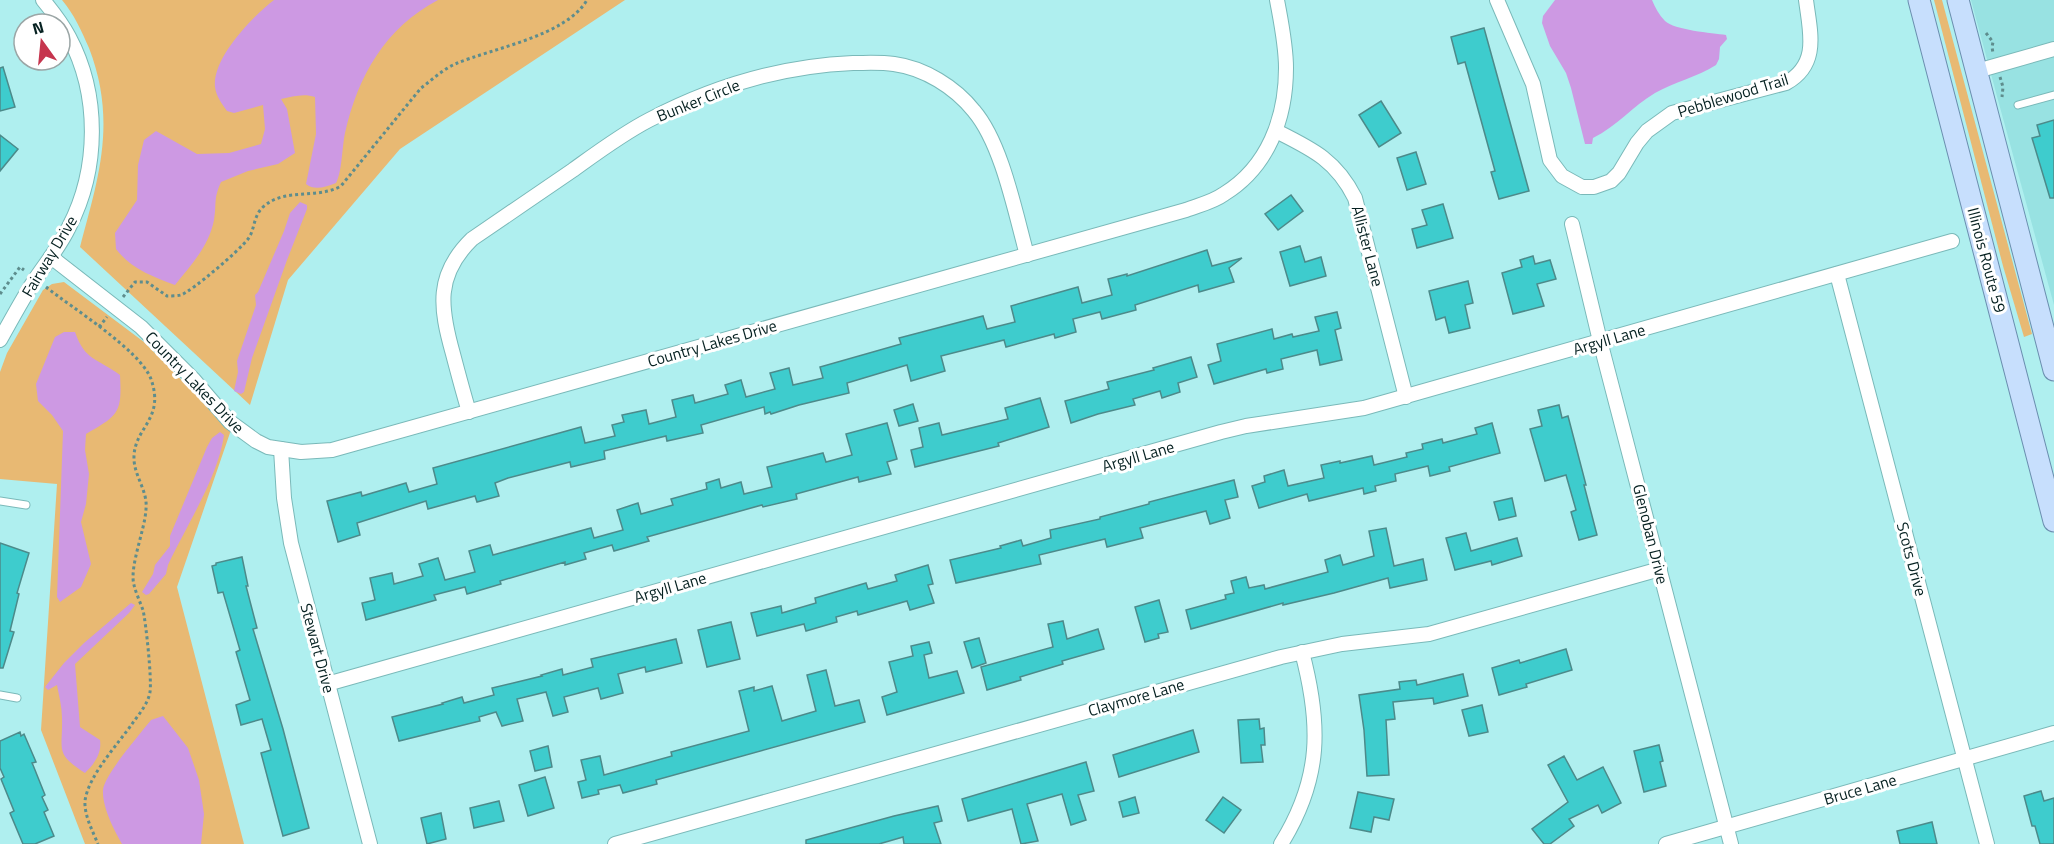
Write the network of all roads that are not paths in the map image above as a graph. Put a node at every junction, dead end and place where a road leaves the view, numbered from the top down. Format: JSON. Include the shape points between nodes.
{"nodes":[{"id":1,"x":43,"y":0,"type":"edge"},
{"id":2,"x":1277,"y":0,"type":"edge"},
{"id":3,"x":1497,"y":0,"type":"edge"},
{"id":4,"x":1806,"y":0,"type":"edge"},
{"id":5,"x":1919,"y":0,"type":"edge"},
{"id":6,"x":1958,"y":0,"type":"edge"},
{"id":7,"x":2054,"y":49,"type":"edge"},
{"id":8,"x":1977,"y":71,"type":"junction"},
{"id":9,"x":2054,"y":95,"type":"edge"},
{"id":10,"x":2018,"y":105,"type":"dead end"},
{"id":11,"x":1276,"y":131,"type":"junction"},
{"id":12,"x":1572,"y":224,"type":"dead end"},
{"id":13,"x":1952,"y":241,"type":"dead end"},
{"id":14,"x":1027,"y":255,"type":"junction"},
{"id":15,"x":51,"y":257,"type":"junction"},
{"id":16,"x":1837,"y":274,"type":"junction"},
{"id":17,"x":0,"y":340,"type":"edge"},
{"id":18,"x":1600,"y":341,"type":"junction"},
{"id":19,"x":2054,"y":370,"type":"edge"},
{"id":20,"x":1406,"y":397,"type":"junction"},
{"id":21,"x":469,"y":412,"type":"junction"},
{"id":22,"x":281,"y":449,"type":"junction"},
{"id":23,"x":0,"y":501,"type":"edge"},
{"id":24,"x":26,"y":505,"type":"dead end"},
{"id":25,"x":2054,"y":521,"type":"edge"},
{"id":26,"x":1660,"y":569,"type":"junction"},
{"id":27,"x":1302,"y":652,"type":"junction"},
{"id":28,"x":327,"y":684,"type":"junction"},
{"id":29,"x":0,"y":695,"type":"edge"},
{"id":30,"x":17,"y":698,"type":"dead end"},
{"id":31,"x":2054,"y":733,"type":"edge"},
{"id":32,"x":1965,"y":759,"type":"junction"},
{"id":33,"x":1727,"y":827,"type":"junction"},
{"id":34,"x":370,"y":844,"type":"edge"},
{"id":35,"x":615,"y":844,"type":"edge"},
{"id":36,"x":1281,"y":844,"type":"edge"},
{"id":37,"x":1666,"y":844,"type":"edge"},
{"id":38,"x":1731,"y":844,"type":"edge"},
{"id":39,"x":1987,"y":844,"type":"edge"}],
"edges":[{"from":1,"to":15,"type":"street","name":"Fairway Drive","via":[[70,39],[87,85],[92,114],[86,181],[69,227]]},
{"from":2,"to":11,"type":"street","name":"Country Lakes Drive","via":[[1286,69]]},
{"from":3,"to":4,"type":"street","name":"Pebblewood Trail","via":[[1533,84],[1550,160],[1562,176],[1582,187],[1611,181],[1647,131],[1672,113],[1786,83],[1798,74],[1811,48]]},
{"from":5,"to":25,"type":"main road","name":"Illinois Route 59"},
{"from":6,"to":8,"type":"main road"},
{"from":7,"to":8,"type":"street"},
{"from":8,"to":19,"type":"main road"},
{"from":9,"to":10,"type":"lane"},
{"from":11,"to":14,"type":"street","name":"Country Lakes Drive","via":[[1259,162],[1242,181],[1213,201]]},
{"from":11,"to":20,"type":"street","name":"Allister Lane","via":[[1329,161],[1355,198]]},
{"from":12,"to":18,"type":"street","name":"Glenoban Drive"},
{"from":13,"to":16,"type":"street","name":"Argyll Lane"},
{"from":14,"to":21,"type":"street","name":"Country Lakes Drive"},
{"from":14,"to":21,"type":"street","name":"Bunker Circle","via":[[989,134],[968,103],[949,87],[907,67],[875,62],[833,64],[751,79],[686,102],[647,121],[464,246],[447,276],[442,300],[445,329]]},
{"from":15,"to":17,"type":"street","name":"Fairway Drive"},
{"from":15,"to":22,"type":"street","name":"Country Lakes Drive","via":[[141,327],[237,429],[268,447]]},
{"from":16,"to":18,"type":"street","name":"Argyll Lane"},
{"from":16,"to":32,"type":"street","name":"Scots Drive"},
{"from":18,"to":20,"type":"street","name":"Argyll Lane"},
{"from":18,"to":26,"type":"street","name":"Glenoban Drive"},
{"from":20,"to":28,"type":"street","name":"Argyll Lane","via":[[1347,412],[1246,426]]},
{"from":21,"to":22,"type":"street","name":"Country Lakes Drive","via":[[332,450]]},
{"from":22,"to":28,"type":"street","name":"Stewart Drive","via":[[291,543]]},
{"from":23,"to":24,"type":"lane"},
{"from":26,"to":27,"type":"street","name":"Claymore Lane","via":[[1429,634]]},
{"from":26,"to":33,"type":"street","name":"Glenoban Drive"},
{"from":27,"to":35,"type":"street","name":"Claymore Lane"},
{"from":27,"to":36,"type":"street","via":[[1314,704],[1314,756],[1301,806]]},
{"from":28,"to":34,"type":"street","name":"Stewart Drive"},
{"from":29,"to":30,"type":"lane"},
{"from":31,"to":32,"type":"street","name":"Bruce Lane"},
{"from":32,"to":33,"type":"street","name":"Bruce Lane"},
{"from":32,"to":39,"type":"street","name":"Scots Drive"},
{"from":33,"to":37,"type":"street","name":"Bruce Lane"},
{"from":33,"to":38,"type":"street","name":"Glenoban Drive"}]}
